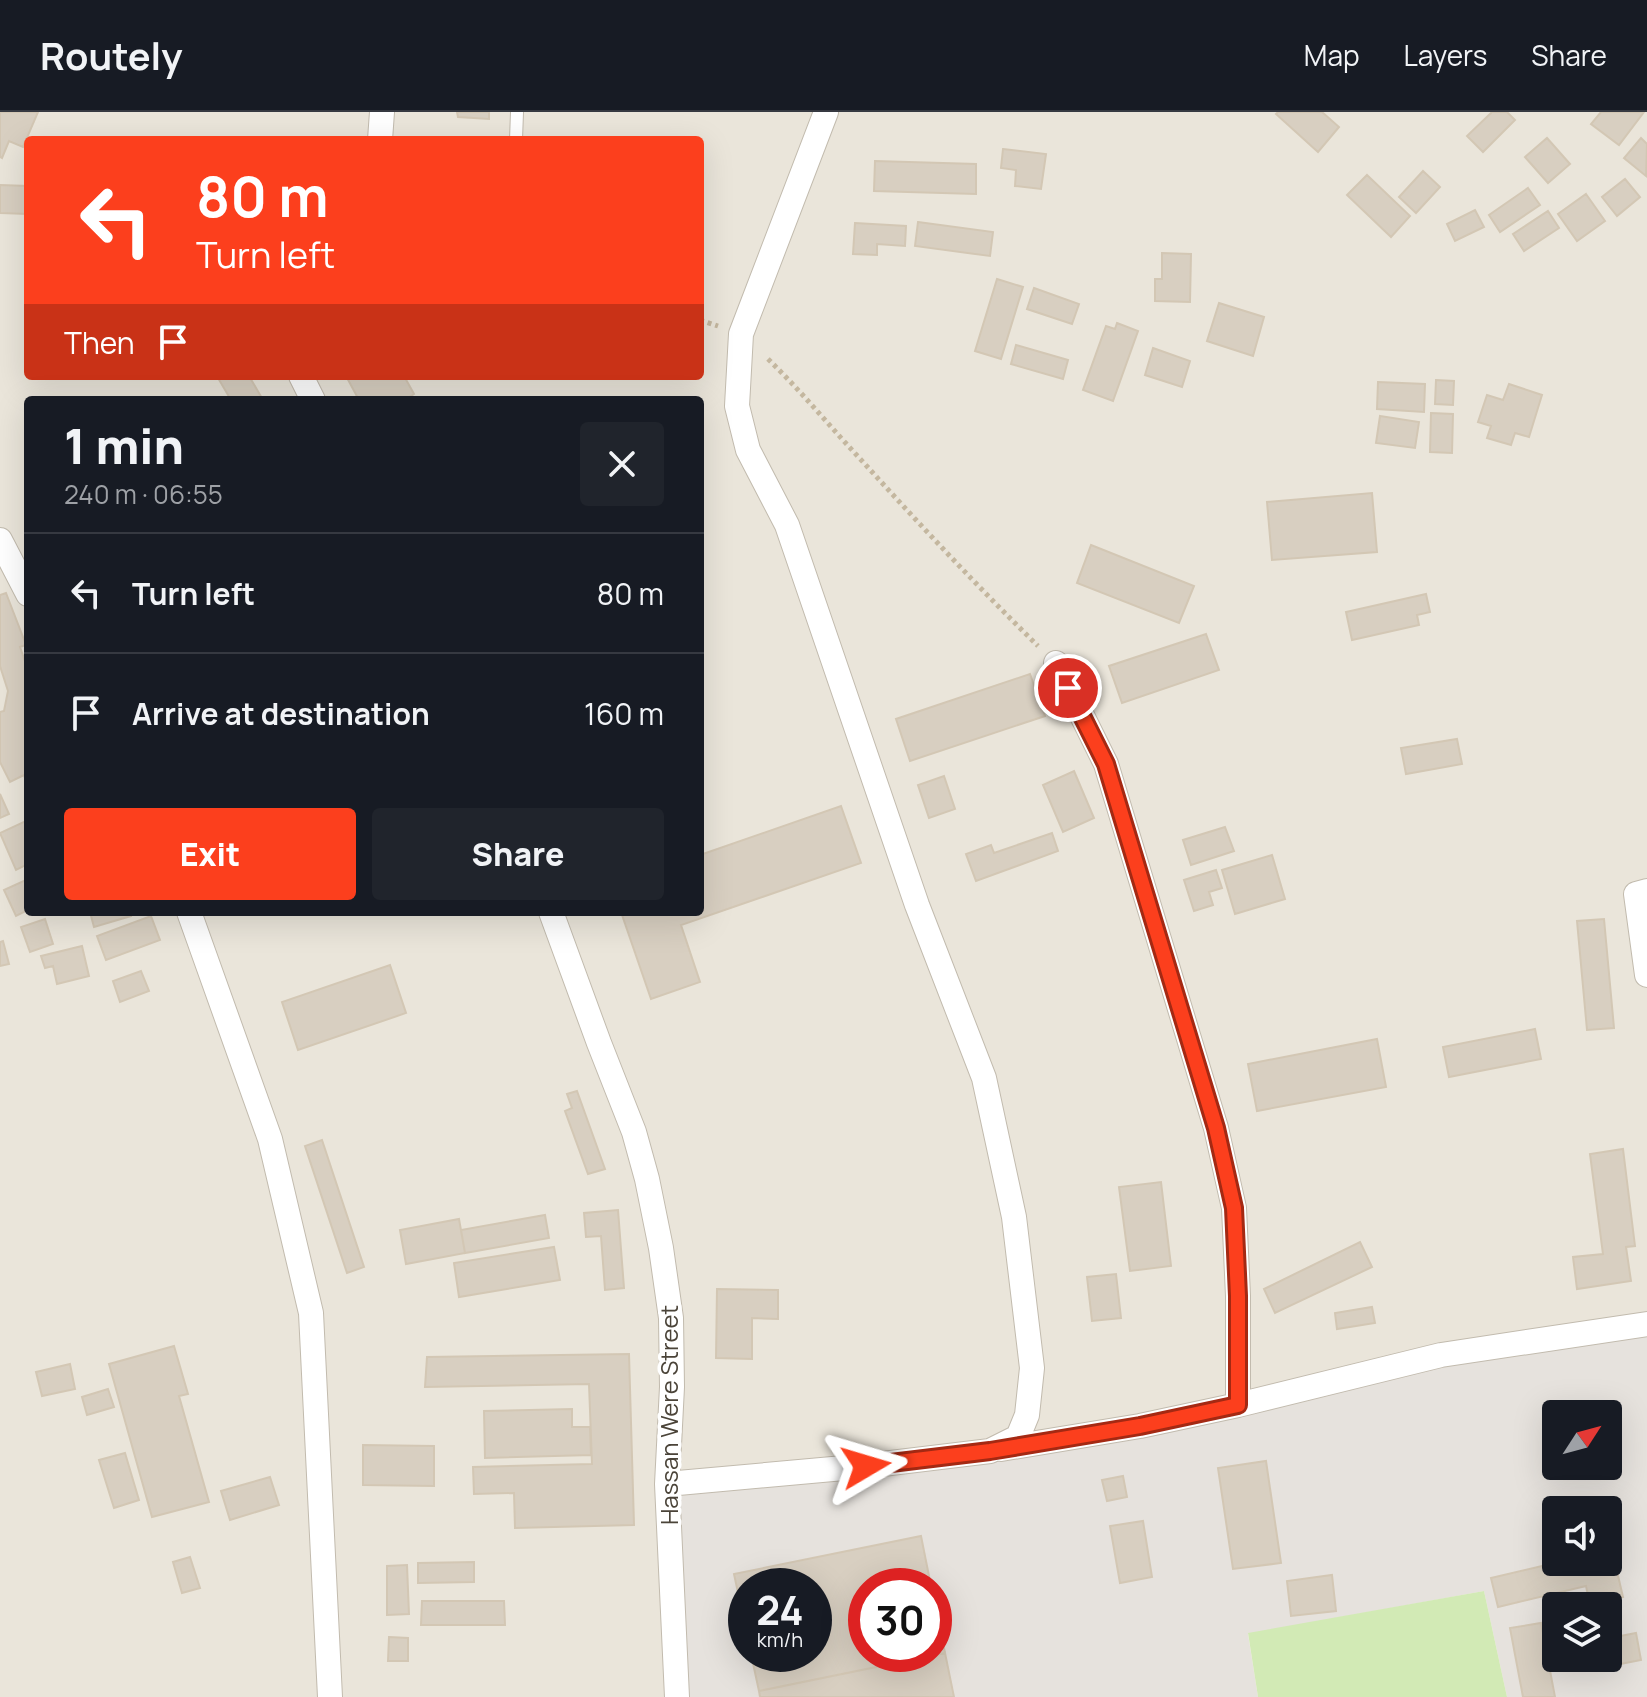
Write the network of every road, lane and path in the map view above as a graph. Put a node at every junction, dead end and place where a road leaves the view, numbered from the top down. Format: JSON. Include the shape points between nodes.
{"nodes":[{"id":1,"x":382,"y":112,"type":"edge"},
{"id":2,"x":517,"y":112,"type":"edge"},
{"id":3,"x":826,"y":112,"type":"edge"},
{"id":4,"x":380,"y":136,"type":"edge"},
{"id":5,"x":516,"y":136,"type":"edge"},
{"id":6,"x":741,"y":334,"type":"junction"},
{"id":7,"x":0,"y":540,"type":"edge"},
{"id":8,"x":24,"y":586,"type":"edge"},
{"id":9,"x":1056,"y":663,"type":"joint"},
{"id":10,"x":1647,"y":891,"type":"edge"},
{"id":11,"x":190,"y":916,"type":"edge"},
{"id":12,"x":552,"y":916,"type":"edge"},
{"id":13,"x":1647,"y":975,"type":"edge"},
{"id":14,"x":1647,"y":1324,"type":"edge"},
{"id":15,"x":1238,"y":1405,"type":"junction"},
{"id":16,"x":990,"y":1451,"type":"junction"},
{"id":17,"x":667,"y":1484,"type":"junction"},
{"id":18,"x":330,"y":1697,"type":"edge"},
{"id":19,"x":677,"y":1697,"type":"edge"}],
"edges":[{"from":1,"to":4,"type":"street"},
{"from":2,"to":5,"type":"lane"},
{"from":3,"to":6,"type":"street"},
{"from":6,"to":9,"type":"path"},
{"from":6,"to":16,"type":"street","via":[[737,406],[748,450],[787,525],[917,905],[984,1078],[998,1136],[1014,1217],[1032,1368],[1027,1415],[1018,1437]]},
{"from":7,"to":8,"type":"street"},
{"from":9,"to":15,"type":"street","via":[[1106,764],[1216,1128],[1234,1208]]},
{"from":10,"to":13,"type":"street","via":[[1636,894]]},
{"from":11,"to":18,"type":"street","via":[[270,1139],[311,1313]]},
{"from":12,"to":17,"type":"street","name":"Hassan Were Street","via":[[634,1132],[661,1248],[671,1331]]},
{"from":14,"to":15,"type":"street","via":[[1441,1355]]},
{"from":15,"to":16,"type":"street"},
{"from":16,"to":17,"type":"street"},
{"from":17,"to":19,"type":"street","name":"Hassan Were Street"}]}
